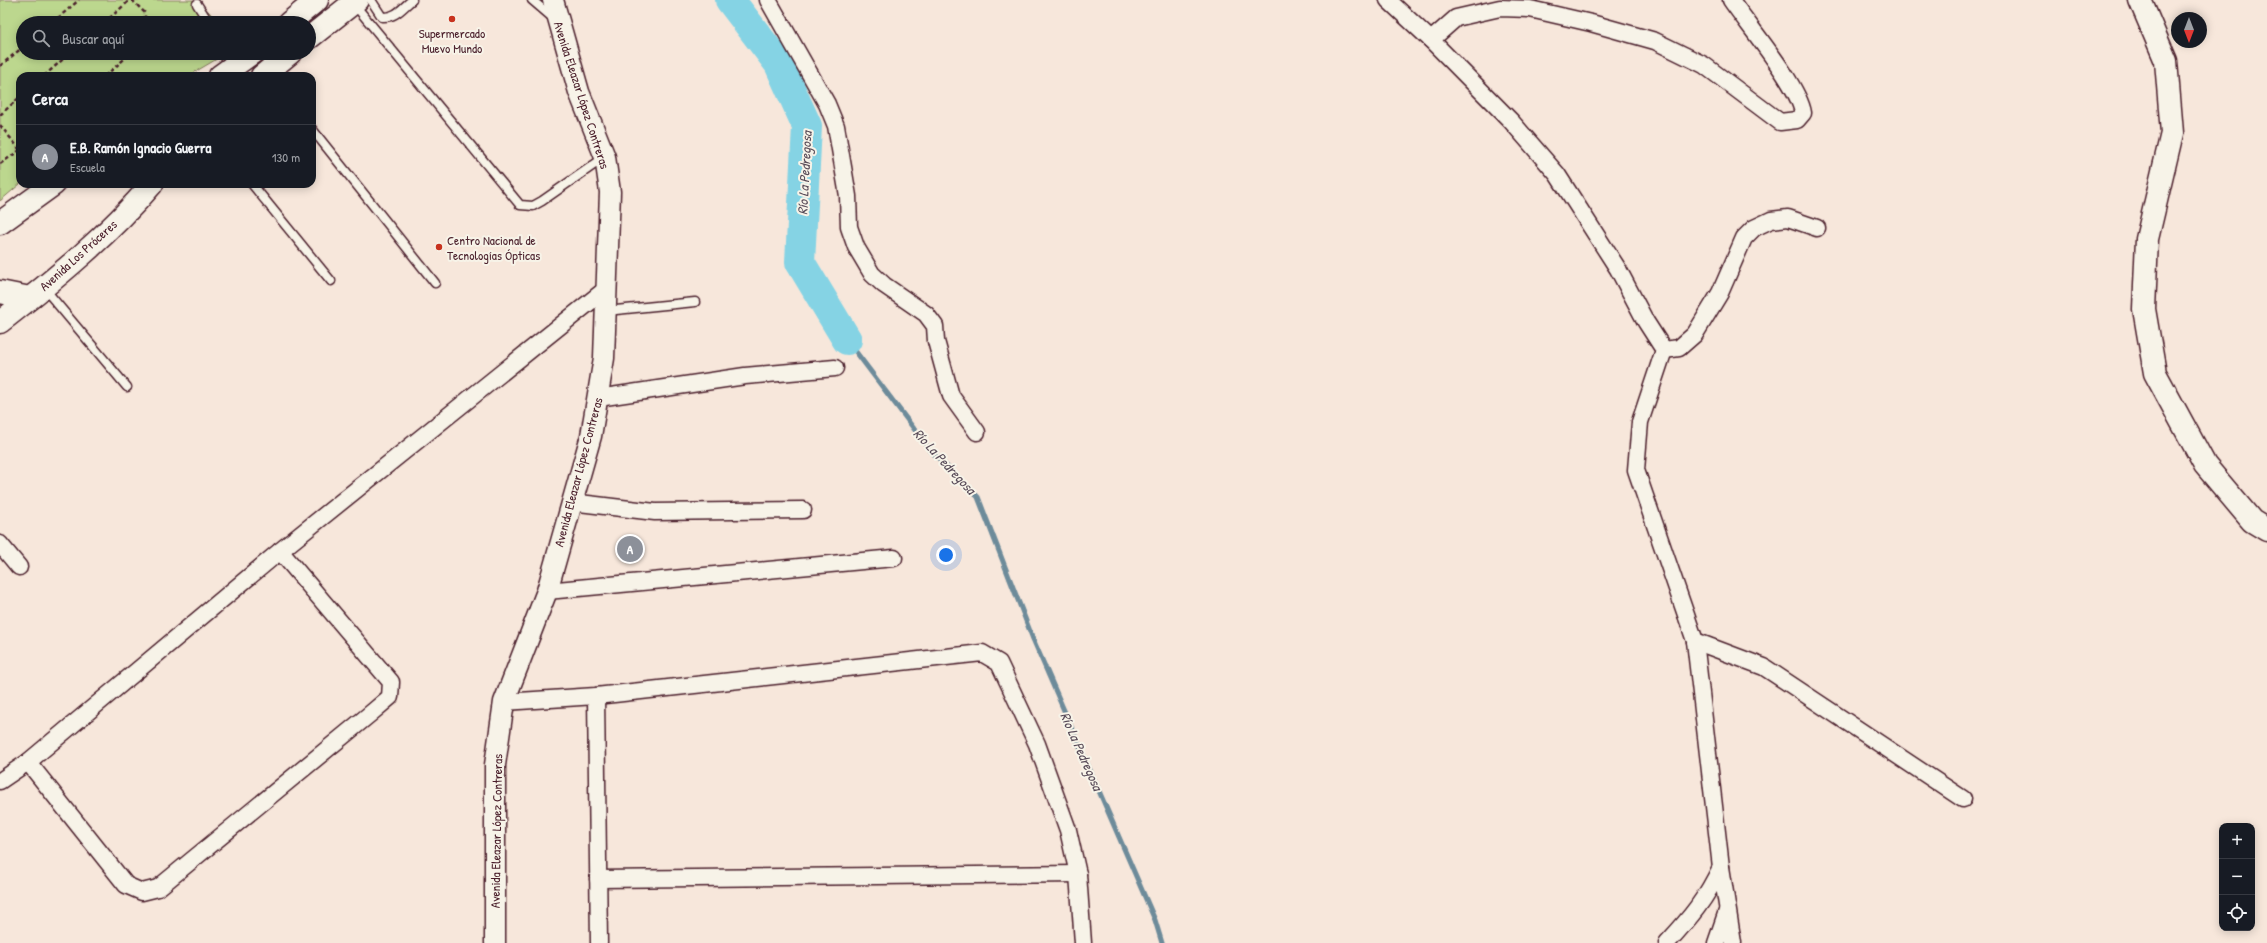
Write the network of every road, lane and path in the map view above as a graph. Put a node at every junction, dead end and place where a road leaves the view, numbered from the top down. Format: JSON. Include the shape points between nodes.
{"nodes":[{"id":1,"x":79,"y":0,"type":"edge"},
{"id":2,"x":131,"y":0,"type":"edge"},
{"id":3,"x":317,"y":0,"type":"edge"},
{"id":4,"x":412,"y":0,"type":"edge"},
{"id":5,"x":532,"y":0,"type":"edge"},
{"id":6,"x":553,"y":0,"type":"edge"},
{"id":7,"x":768,"y":0,"type":"edge"},
{"id":8,"x":1388,"y":0,"type":"edge"},
{"id":9,"x":1731,"y":0,"type":"edge"},
{"id":10,"x":2140,"y":0,"type":"edge"},
{"id":11,"x":360,"y":1,"type":"edge"},
{"id":12,"x":197,"y":4,"type":"dead end"},
{"id":13,"x":60,"y":16,"type":"edge"},
{"id":14,"x":112,"y":16,"type":"edge"},
{"id":15,"x":145,"y":16,"type":"edge"},
{"id":16,"x":205,"y":16,"type":"edge"},
{"id":17,"x":298,"y":16,"type":"edge"},
{"id":18,"x":560,"y":24,"type":"junction"},
{"id":19,"x":316,"y":33,"type":"edge"},
{"id":20,"x":1431,"y":40,"type":"junction"},
{"id":21,"x":16,"y":53,"type":"edge"},
{"id":22,"x":62,"y":60,"type":"edge"},
{"id":23,"x":124,"y":60,"type":"edge"},
{"id":24,"x":282,"y":60,"type":"edge"},
{"id":25,"x":0,"y":66,"type":"edge"},
{"id":26,"x":49,"y":72,"type":"edge"},
{"id":27,"x":110,"y":72,"type":"edge"},
{"id":28,"x":269,"y":72,"type":"edge"},
{"id":29,"x":16,"y":101,"type":"edge"},
{"id":30,"x":0,"y":115,"type":"edge"},
{"id":31,"x":0,"y":125,"type":"edge"},
{"id":32,"x":316,"y":134,"type":"edge"},
{"id":33,"x":16,"y":145,"type":"edge"},
{"id":34,"x":16,"y":153,"type":"edge"},
{"id":35,"x":604,"y":157,"type":"junction"},
{"id":36,"x":0,"y":164,"type":"edge"},
{"id":37,"x":49,"y":188,"type":"edge"},
{"id":38,"x":149,"y":188,"type":"edge"},
{"id":39,"x":255,"y":188,"type":"edge"},
{"id":40,"x":0,"y":224,"type":"edge"},
{"id":41,"x":1817,"y":228,"type":"dead end"},
{"id":42,"x":331,"y":281,"type":"dead end"},
{"id":43,"x":435,"y":283,"type":"dead end"},
{"id":44,"x":606,"y":289,"type":"junction"},
{"id":45,"x":0,"y":292,"type":"edge"},
{"id":46,"x":36,"y":292,"type":"junction"},
{"id":47,"x":695,"y":302,"type":"dead end"},
{"id":48,"x":606,"y":311,"type":"junction"},
{"id":49,"x":0,"y":322,"type":"edge"},
{"id":50,"x":1664,"y":350,"type":"junction"},
{"id":51,"x":836,"y":368,"type":"dead end"},
{"id":52,"x":127,"y":387,"type":"dead end"},
{"id":53,"x":598,"y":398,"type":"junction"},
{"id":54,"x":977,"y":432,"type":"dead end"},
{"id":55,"x":571,"y":502,"type":"junction"},
{"id":56,"x":803,"y":510,"type":"dead end"},
{"id":57,"x":2267,"y":530,"type":"edge"},
{"id":58,"x":0,"y":544,"type":"edge"},
{"id":59,"x":280,"y":551,"type":"junction"},
{"id":60,"x":894,"y":558,"type":"dead end"},
{"id":61,"x":19,"y":567,"type":"dead end"},
{"id":62,"x":547,"y":591,"type":"junction"},
{"id":63,"x":1695,"y":641,"type":"junction"},
{"id":64,"x":596,"y":696,"type":"junction"},
{"id":65,"x":504,"y":702,"type":"junction"},
{"id":66,"x":28,"y":762,"type":"junction"},
{"id":67,"x":0,"y":781,"type":"edge"},
{"id":68,"x":1963,"y":799,"type":"dead end"},
{"id":69,"x":1721,"y":867,"type":"junction"},
{"id":70,"x":1078,"y":874,"type":"junction"},
{"id":71,"x":598,"y":879,"type":"junction"},
{"id":72,"x":1728,"y":910,"type":"junction"},
{"id":73,"x":495,"y":943,"type":"edge"},
{"id":74,"x":599,"y":943,"type":"edge"},
{"id":75,"x":1083,"y":943,"type":"edge"},
{"id":76,"x":1667,"y":943,"type":"edge"},
{"id":77,"x":1716,"y":943,"type":"edge"},
{"id":78,"x":1733,"y":943,"type":"edge"}],
"edges":[{"from":1,"to":13,"type":"path"},
{"from":2,"to":14,"type":"path"},
{"from":2,"to":15,"type":"path"},
{"from":3,"to":17,"type":"main road"},
{"from":4,"to":11,"type":"lane","via":[[396,15],[389,17],[382,17]]},
{"from":5,"to":18,"type":"lane"},
{"from":6,"to":18,"type":"street","name":"Avenida Eleazar López Contreras"},
{"from":7,"to":54,"type":"street","via":[[827,104],[836,126],[848,196],[849,227],[856,247],[872,274],[926,314],[935,326],[936,341],[951,396]]},
{"from":8,"to":20,"type":"street"},
{"from":9,"to":20,"type":"street","via":[[1785,76],[1801,104],[1802,113],[1797,120],[1780,122],[1704,65],[1656,41],[1591,22],[1530,9],[1500,8],[1456,18]]},
{"from":10,"to":57,"type":"main road","via":[[2166,60],[2172,133],[2147,239],[2144,309],[2155,373],[2205,466],[2252,521]]},
{"from":11,"to":19,"type":"main road"},
{"from":11,"to":35,"type":"lane","via":[[520,205],[533,206],[542,201]]},
{"from":12,"to":16,"type":"lane"},
{"from":18,"to":35,"type":"street","name":"Avenida Eleazar López Contreras","via":[[579,92]]},
{"from":20,"to":50,"type":"street","via":[[1512,121],[1557,174],[1618,269]]},
{"from":21,"to":25,"type":"path"},
{"from":22,"to":26,"type":"path"},
{"from":23,"to":27,"type":"path"},
{"from":24,"to":28,"type":"main road"},
{"from":29,"to":30,"type":"path"},
{"from":31,"to":33,"type":"path"},
{"from":32,"to":43,"type":"lane"},
{"from":34,"to":36,"type":"path"},
{"from":35,"to":44,"type":"street","name":"Avenida Eleazar López Contreras","via":[[610,192]]},
{"from":37,"to":40,"type":"main road"},
{"from":38,"to":46,"type":"main road","name":"Avenida Los Próceres","via":[[135,204]]},
{"from":39,"to":42,"type":"lane"},
{"from":41,"to":50,"type":"street","via":[[1788,218],[1771,220],[1754,228],[1744,238],[1720,293],[1695,334],[1679,348]]},
{"from":44,"to":48,"type":"street","name":"Avenida Eleazar López Contreras"},
{"from":44,"to":59,"type":"street"},
{"from":45,"to":46,"type":"main road"},
{"from":46,"to":49,"type":"main road","name":"Avenida Los Próceres"},
{"from":46,"to":52,"type":"lane"},
{"from":47,"to":48,"type":"lane"},
{"from":48,"to":53,"type":"street","name":"Avenida Eleazar López Contreras","via":[[604,358]]},
{"from":50,"to":63,"type":"street","via":[[1640,422],[1636,470]]},
{"from":51,"to":53,"type":"street","via":[[745,376]]},
{"from":53,"to":55,"type":"street","name":"Avenida Eleazar López Contreras","via":[[591,436]]},
{"from":55,"to":56,"type":"street","via":[[655,512]]},
{"from":55,"to":62,"type":"street","name":"Avenida Eleazar López Contreras"},
{"from":58,"to":61,"type":"street"},
{"from":59,"to":66,"type":"street"},
{"from":59,"to":66,"type":"street","via":[[391,682],[390,697],[370,714],[158,888],[142,892],[126,885]]},
{"from":60,"to":62,"type":"street"},
{"from":62,"to":65,"type":"street","name":"Avenida Eleazar López Contreras"},
{"from":63,"to":68,"type":"street","via":[[1764,667]]},
{"from":63,"to":69,"type":"street"},
{"from":64,"to":65,"type":"street"},
{"from":64,"to":70,"type":"street","via":[[982,653],[999,663],[1037,744],[1068,830]]},
{"from":64,"to":71,"type":"street"},
{"from":65,"to":73,"type":"street","name":"Avenida Eleazar López Contreras","via":[[495,765]]},
{"from":66,"to":67,"type":"street"},
{"from":69,"to":72,"type":"street"},
{"from":69,"to":76,"type":"street","via":[[1709,893],[1695,913]]},
{"from":70,"to":71,"type":"street"},
{"from":70,"to":75,"type":"street"},
{"from":71,"to":74,"type":"street"},
{"from":72,"to":77,"type":"street"},
{"from":72,"to":78,"type":"street"}]}
